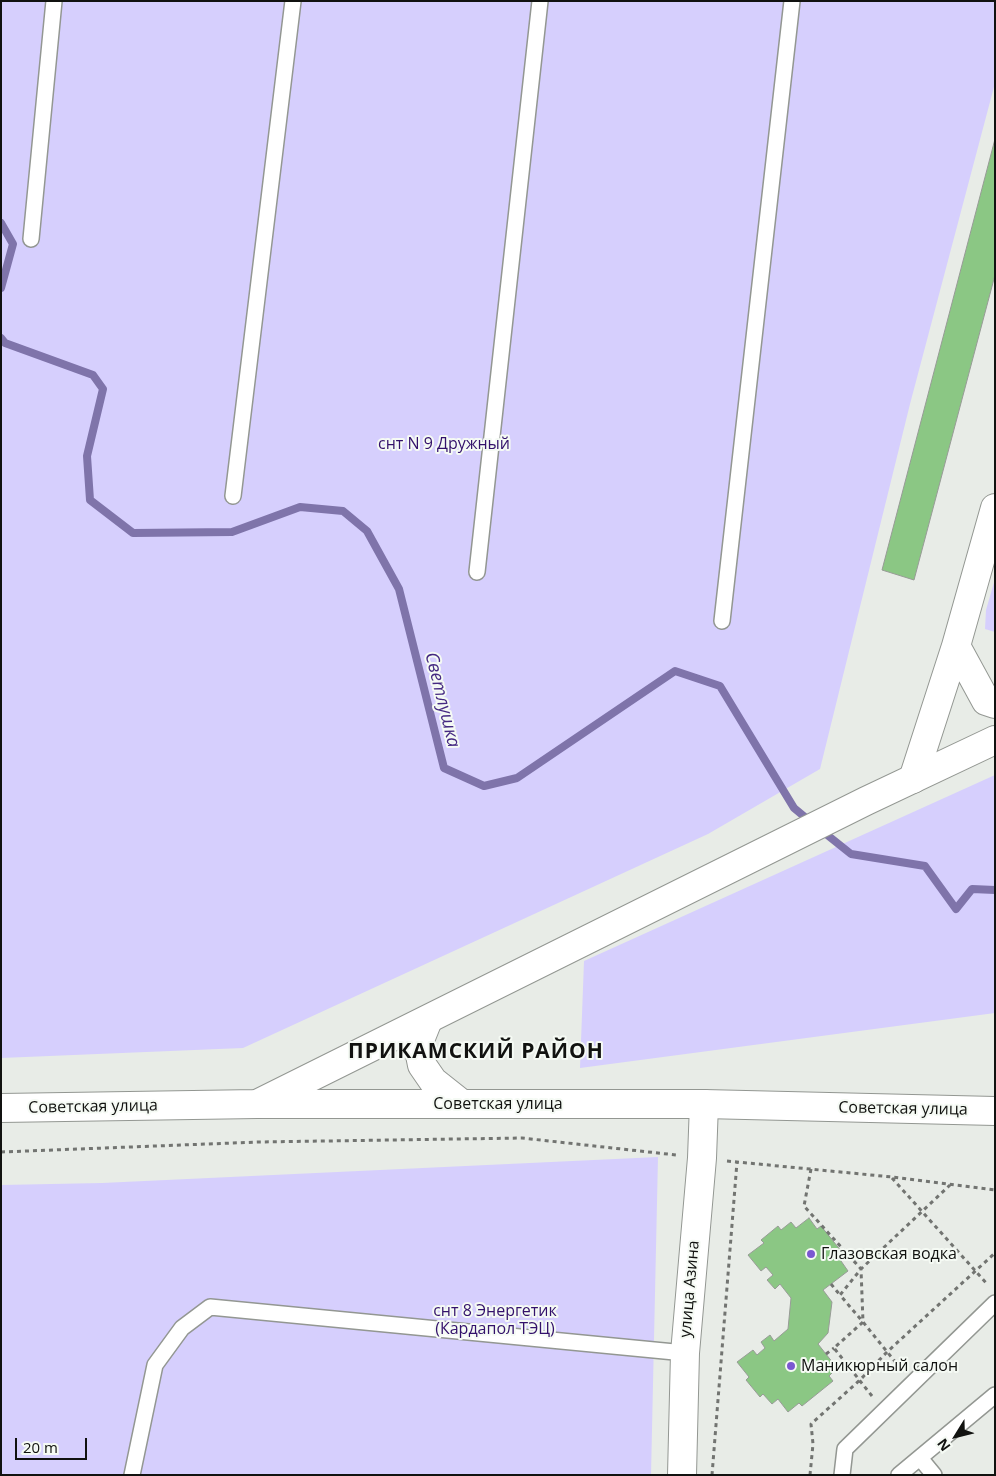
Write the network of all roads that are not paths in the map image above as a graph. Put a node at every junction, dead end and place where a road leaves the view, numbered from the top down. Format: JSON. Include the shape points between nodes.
{"nodes":[{"id":1,"x":54,"y":1,"type":"edge"},
{"id":2,"x":293,"y":1,"type":"edge"},
{"id":3,"x":540,"y":1,"type":"edge"},
{"id":4,"x":792,"y":1,"type":"edge"},
{"id":5,"x":30,"y":238,"type":"dead end"},
{"id":6,"x":233,"y":496,"type":"dead end"},
{"id":7,"x":995,"y":508,"type":"edge"},
{"id":8,"x":476,"y":572,"type":"dead end"},
{"id":9,"x":722,"y":621,"type":"dead end"},
{"id":10,"x":956,"y":646,"type":"junction"},
{"id":11,"x":995,"y":704,"type":"edge"},
{"id":12,"x":995,"y":740,"type":"edge"},
{"id":13,"x":913,"y":779,"type":"junction"},
{"id":14,"x":428,"y":1020,"type":"junction"},
{"id":15,"x":257,"y":1104,"type":"junction"},
{"id":16,"x":462,"y":1104,"type":"junction"},
{"id":17,"x":704,"y":1104,"type":"junction"},
{"id":18,"x":1,"y":1108,"type":"edge"},
{"id":19,"x":995,"y":1111,"type":"edge"},
{"id":20,"x":995,"y":1303,"type":"edge"},
{"id":21,"x":685,"y":1353,"type":"junction"},
{"id":22,"x":995,"y":1395,"type":"edge"},
{"id":23,"x":920,"y":1458,"type":"junction"},
{"id":24,"x":132,"y":1475,"type":"edge"},
{"id":25,"x":682,"y":1475,"type":"edge"},
{"id":26,"x":842,"y":1475,"type":"edge"},
{"id":27,"x":899,"y":1475,"type":"edge"},
{"id":28,"x":934,"y":1475,"type":"edge"}],
"edges":[{"from":1,"to":5,"type":"lane"},
{"from":2,"to":6,"type":"lane"},
{"from":3,"to":8,"type":"lane"},
{"from":4,"to":9,"type":"lane"},
{"from":7,"to":10,"type":"main road"},
{"from":10,"to":11,"type":"main road","via":[[986,701]]},
{"from":10,"to":13,"type":"main road"},
{"from":12,"to":13,"type":"main road"},
{"from":13,"to":14,"type":"main road"},
{"from":14,"to":15,"type":"main road"},
{"from":14,"to":16,"type":"main road","via":[[418,1046],[422,1065],[433,1081]]},
{"from":15,"to":16,"type":"main road","name":"Советская улица"},
{"from":15,"to":18,"type":"main road","name":"Советская улица"},
{"from":16,"to":17,"type":"main road","name":"Советская улица"},
{"from":17,"to":19,"type":"main road","name":"Советская улица"},
{"from":17,"to":21,"type":"main road","name":"улица Азина"},
{"from":20,"to":26,"type":"lane","via":[[845,1449]]},
{"from":21,"to":24,"type":"lane","via":[[210,1307],[182,1328],[155,1365]]},
{"from":21,"to":25,"type":"main road","name":"улица Азина"},
{"from":22,"to":23,"type":"lane"},
{"from":23,"to":27,"type":"lane"},
{"from":23,"to":28,"type":"lane"}]}
